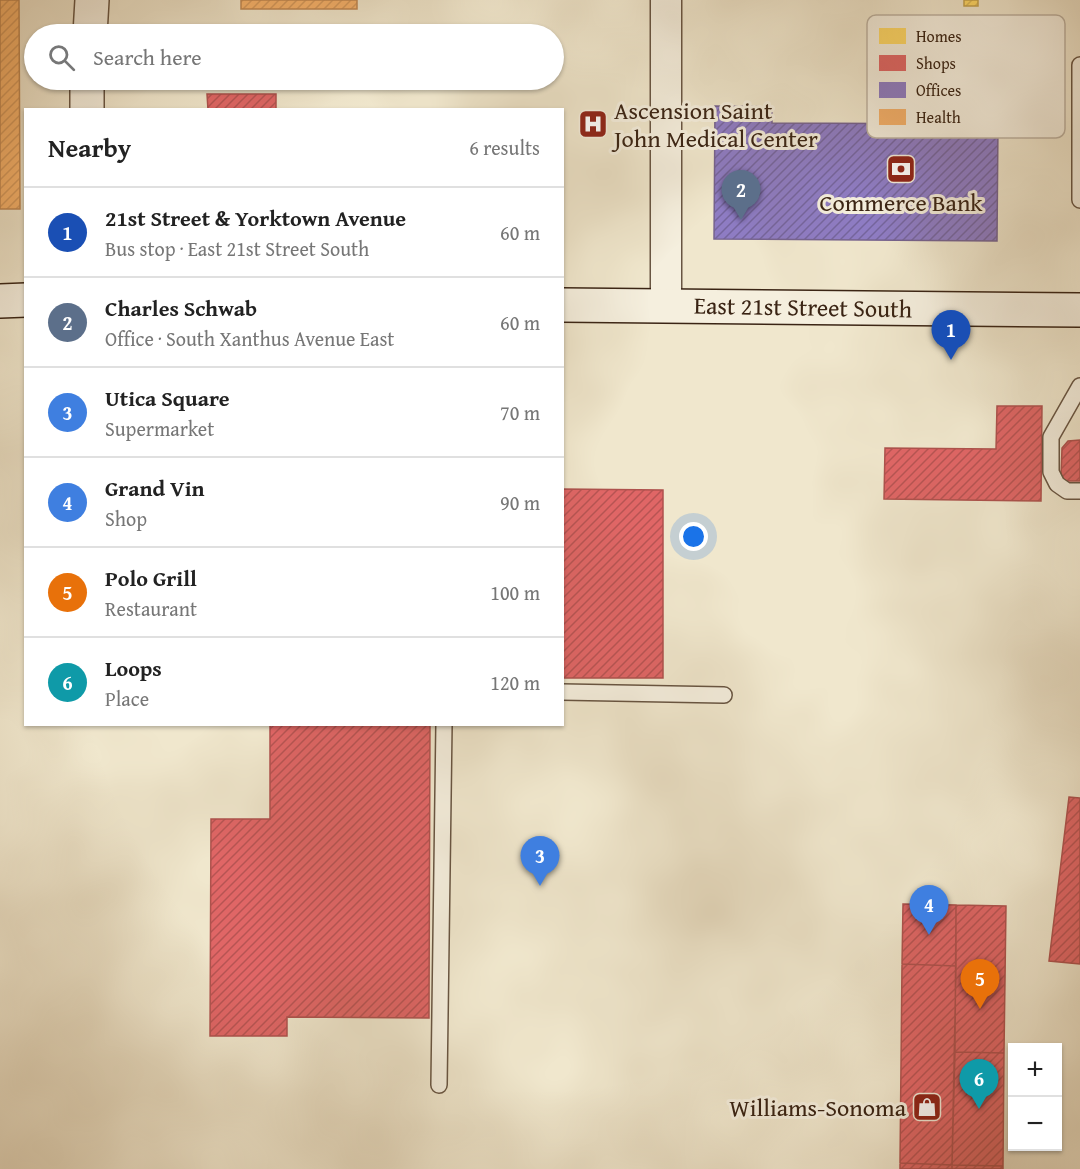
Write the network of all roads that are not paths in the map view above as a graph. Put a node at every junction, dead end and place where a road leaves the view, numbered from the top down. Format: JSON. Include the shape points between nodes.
{"nodes":[{"id":1,"x":92,"y":0,"type":"edge"},
{"id":2,"x":666,"y":0,"type":"edge"},
{"id":3,"x":91,"y":24,"type":"edge"},
{"id":4,"x":1080,"y":66,"type":"edge"},
{"id":5,"x":87,"y":90,"type":"edge"},
{"id":6,"x":87,"y":108,"type":"edge"},
{"id":7,"x":1080,"y":200,"type":"edge"},
{"id":8,"x":24,"y":300,"type":"edge"},
{"id":9,"x":0,"y":301,"type":"edge"},
{"id":10,"x":564,"y":305,"type":"edge"},
{"id":11,"x":666,"y":305,"type":"junction"},
{"id":12,"x":1080,"y":310,"type":"edge"},
{"id":13,"x":1080,"y":377,"type":"edge"},
{"id":14,"x":1080,"y":386,"type":"edge"},
{"id":15,"x":1080,"y":491,"type":"edge"},
{"id":16,"x":564,"y":692,"type":"edge"},
{"id":17,"x":724,"y":695,"type":"dead end"},
{"id":18,"x":444,"y":726,"type":"edge"},
{"id":19,"x":439,"y":1085,"type":"dead end"}],
"edges":[{"from":1,"to":3,"type":"main road"},
{"from":2,"to":11,"type":"street"},
{"from":4,"to":7,"type":"lane"},
{"from":5,"to":6,"type":"main road"},
{"from":8,"to":9,"type":"main road"},
{"from":10,"to":11,"type":"main road","name":"East 21st Street South"},
{"from":11,"to":12,"type":"main road","name":"East 21st Street South"},
{"from":13,"to":14,"type":"lane"},
{"from":14,"to":15,"type":"lane","via":[[1051,437],[1051,472],[1057,484],[1067,491]]},
{"from":16,"to":17,"type":"lane"},
{"from":18,"to":19,"type":"lane"}]}
